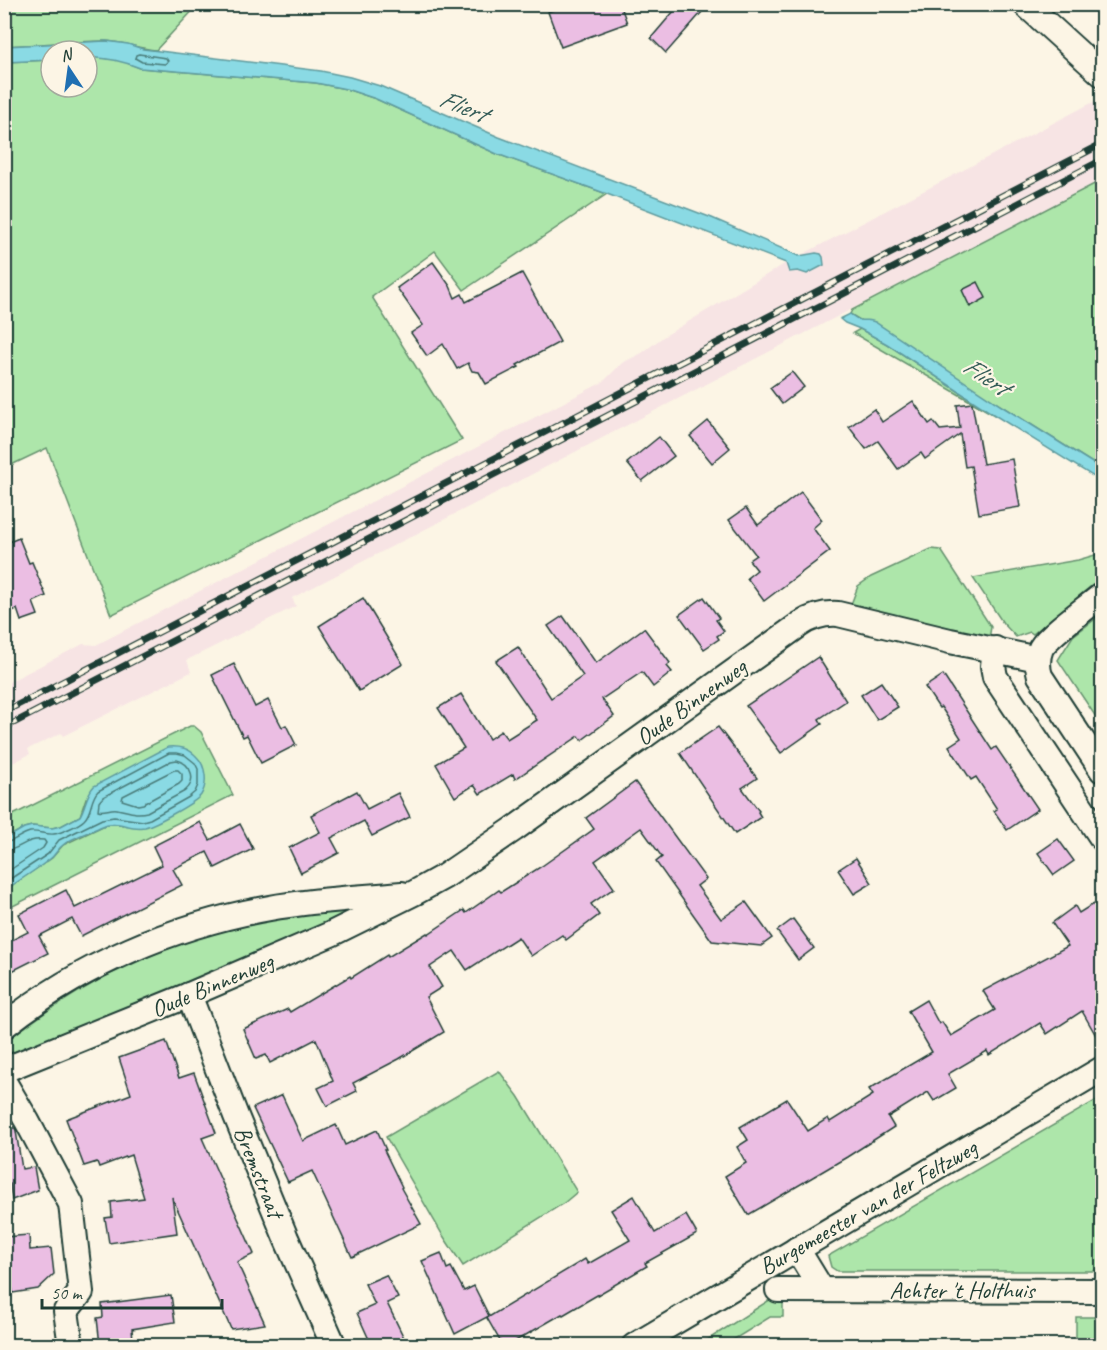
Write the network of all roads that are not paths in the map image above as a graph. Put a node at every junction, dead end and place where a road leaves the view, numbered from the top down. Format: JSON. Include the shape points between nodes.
{"nodes":[{"id":1,"x":1025,"y":4,"type":"edge"},
{"id":2,"x":1102,"y":74,"type":"edge"},
{"id":3,"x":1102,"y":596,"type":"edge"},
{"id":4,"x":995,"y":649,"type":"junction"},
{"id":5,"x":1038,"y":659,"type":"junction"},
{"id":6,"x":1102,"y":770,"type":"edge"},
{"id":7,"x":1102,"y":838,"type":"edge"},
{"id":8,"x":416,"y":892,"type":"junction"},
{"id":9,"x":189,"y":995,"type":"junction"},
{"id":10,"x":4,"y":1026,"type":"edge"},
{"id":11,"x":4,"y":1070,"type":"edge"},
{"id":12,"x":1102,"y":1070,"type":"edge"},
{"id":13,"x":4,"y":1082,"type":"edge"},
{"id":14,"x":797,"y":1249,"type":"junction"},
{"id":15,"x":778,"y":1290,"type":"dead end"},
{"id":16,"x":822,"y":1290,"type":"junction"},
{"id":17,"x":1102,"y":1291,"type":"edge"},
{"id":18,"x":71,"y":1346,"type":"edge"},
{"id":19,"x":334,"y":1346,"type":"edge"},
{"id":20,"x":634,"y":1346,"type":"edge"}],
"edges":[{"from":1,"to":2,"type":"street"},
{"from":3,"to":5,"type":"street","via":[[1050,638]]},
{"from":4,"to":5,"type":"street"},
{"from":4,"to":7,"type":"street","via":[[995,677]]},
{"from":4,"to":8,"type":"street","name":"Oude Binnenweg","via":[[838,614],[813,617],[482,852]]},
{"from":5,"to":6,"type":"street","via":[[1040,676]]},
{"from":8,"to":9,"type":"street","name":"Oude Binnenweg","via":[[331,934]]},
{"from":8,"to":10,"type":"street","name":"Oude Binnenweg","via":[[272,908],[196,925],[101,964]]},
{"from":9,"to":11,"type":"street","name":"Oude Binnenweg"},
{"from":9,"to":19,"type":"street","name":"Bremstraat","via":[[286,1238]]},
{"from":12,"to":14,"type":"street","name":"Burgemeester van der Feltzweg"},
{"from":13,"to":18,"type":"street","via":[[71,1204],[81,1292],[66,1311]]},
{"from":14,"to":16,"type":"street"},
{"from":14,"to":20,"type":"street","name":"Burgemeester van der Feltzweg"},
{"from":15,"to":16,"type":"street","name":"Achter 't Holthuis"},
{"from":16,"to":17,"type":"street","name":"Achter 't Holthuis"}]}
